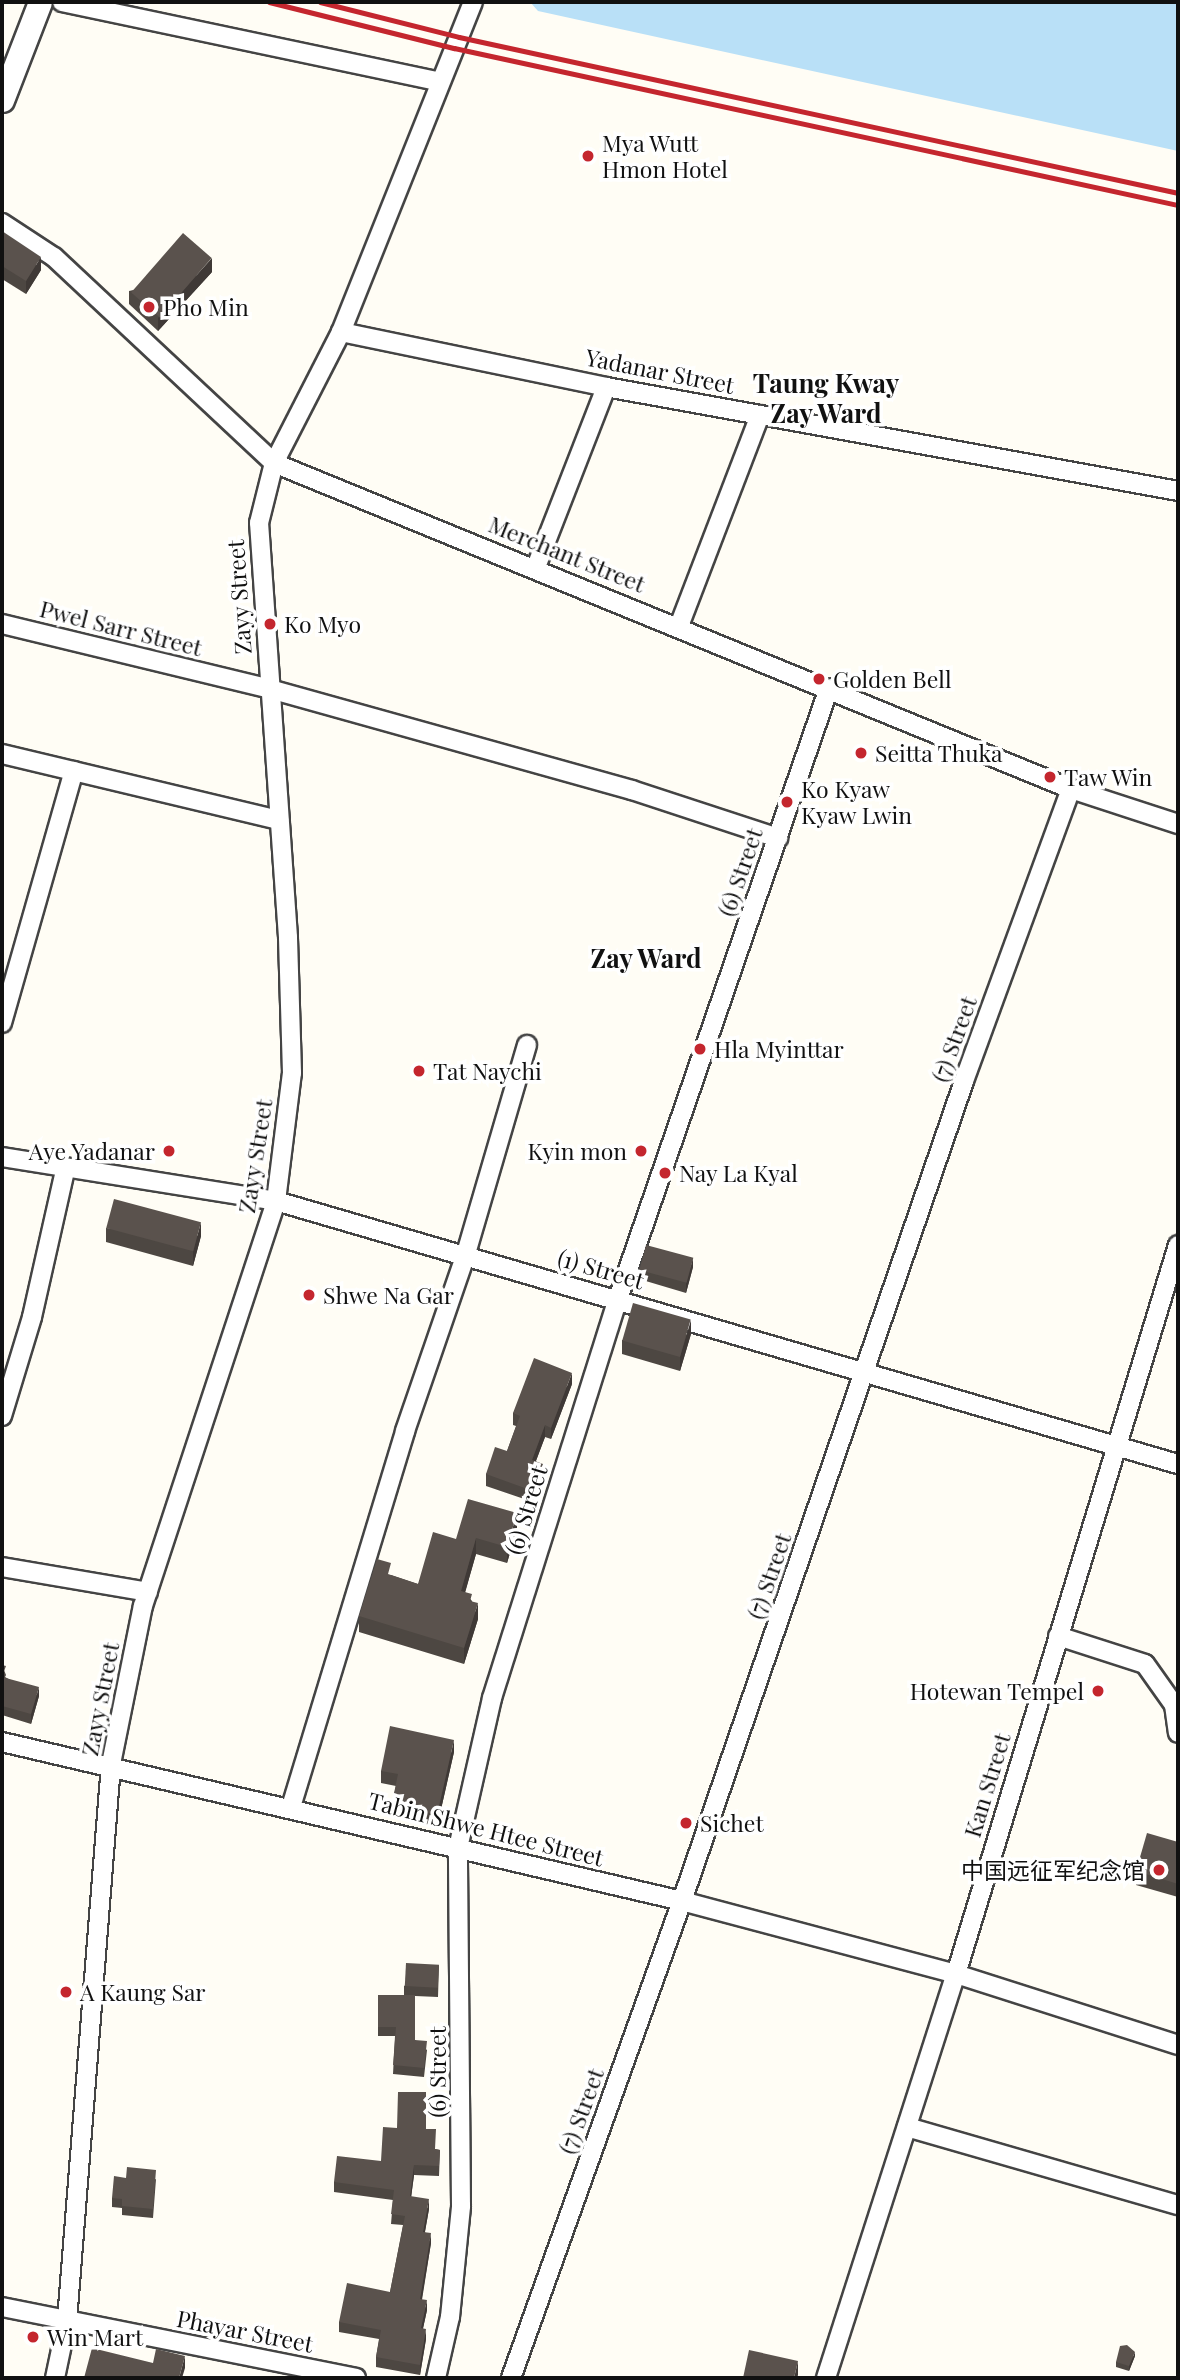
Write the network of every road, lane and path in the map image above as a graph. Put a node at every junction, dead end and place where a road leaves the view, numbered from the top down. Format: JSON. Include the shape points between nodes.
{"nodes":[{"id":1,"x":40,"y":2,"type":"edge"},
{"id":2,"x":62,"y":2,"type":"edge"},
{"id":3,"x":473,"y":2,"type":"edge"},
{"id":4,"x":440,"y":82,"type":"junction"},
{"id":5,"x":2,"y":100,"type":"edge"},
{"id":6,"x":2,"y":223,"type":"edge"},
{"id":7,"x":341,"y":332,"type":"junction"},
{"id":8,"x":606,"y":387,"type":"junction"},
{"id":9,"x":760,"y":415,"type":"junction"},
{"id":10,"x":274,"y":463,"type":"junction"},
{"id":11,"x":1178,"y":491,"type":"edge"},
{"id":12,"x":536,"y":567,"type":"junction"},
{"id":13,"x":2,"y":624,"type":"edge"},
{"id":14,"x":679,"y":626,"type":"junction"},
{"id":15,"x":830,"y":688,"type":"junction"},
{"id":16,"x":270,"y":689,"type":"junction"},
{"id":17,"x":2,"y":754,"type":"edge"},
{"id":18,"x":74,"y":771,"type":"junction"},
{"id":19,"x":1071,"y":789,"type":"junction"},
{"id":20,"x":279,"y":820,"type":"junction"},
{"id":21,"x":1178,"y":824,"type":"edge"},
{"id":22,"x":778,"y":838,"type":"junction"},
{"id":23,"x":2,"y":1023,"type":"edge"},
{"id":24,"x":527,"y":1045,"type":"dead end"},
{"id":25,"x":2,"y":1157,"type":"edge"},
{"id":26,"x":65,"y":1170,"type":"junction"},
{"id":27,"x":276,"y":1201,"type":"junction"},
{"id":28,"x":1178,"y":1245,"type":"edge"},
{"id":29,"x":465,"y":1257,"type":"junction"},
{"id":30,"x":618,"y":1299,"type":"junction"},
{"id":31,"x":866,"y":1372,"type":"junction"},
{"id":32,"x":2,"y":1416,"type":"edge"},
{"id":33,"x":1115,"y":1449,"type":"junction"},
{"id":34,"x":1178,"y":1464,"type":"edge"},
{"id":35,"x":2,"y":1567,"type":"edge"},
{"id":36,"x":148,"y":1592,"type":"junction"},
{"id":37,"x":1058,"y":1636,"type":"junction"},
{"id":38,"x":1178,"y":1733,"type":"edge"},
{"id":39,"x":2,"y":1742,"type":"edge"},
{"id":40,"x":111,"y":1764,"type":"junction"},
{"id":41,"x":291,"y":1807,"type":"junction"},
{"id":42,"x":458,"y":1848,"type":"junction"},
{"id":43,"x":681,"y":1901,"type":"junction"},
{"id":44,"x":956,"y":1975,"type":"junction"},
{"id":45,"x":1178,"y":2045,"type":"edge"},
{"id":46,"x":907,"y":2127,"type":"junction"},
{"id":47,"x":1178,"y":2205,"type":"edge"},
{"id":48,"x":2,"y":2307,"type":"edge"},
{"id":49,"x":67,"y":2321,"type":"junction"},
{"id":50,"x":55,"y":2378,"type":"edge"},
{"id":51,"x":356,"y":2378,"type":"edge"},
{"id":52,"x":436,"y":2378,"type":"edge"},
{"id":53,"x":511,"y":2378,"type":"edge"},
{"id":54,"x":825,"y":2378,"type":"edge"}],
"edges":[{"from":1,"to":5,"type":"street"},
{"from":2,"to":4,"type":"street"},
{"from":3,"to":4,"type":"street","name":"Zayy Street"},
{"from":4,"to":7,"type":"street","name":"Zayy Street","via":[[404,183]]},
{"from":6,"to":10,"type":"street","name":"Merchant Street","via":[[54,257]]},
{"from":7,"to":8,"type":"street","name":"Yadanar Street"},
{"from":7,"to":10,"type":"street","name":"Zayy Street"},
{"from":8,"to":9,"type":"street","name":"Yadanar Street"},
{"from":8,"to":12,"type":"street"},
{"from":9,"to":11,"type":"street","name":"Yadanar Street"},
{"from":9,"to":14,"type":"street"},
{"from":10,"to":12,"type":"street","name":"Merchant Street"},
{"from":10,"to":16,"type":"street","name":"Zayy Street","via":[[259,523]]},
{"from":12,"to":14,"type":"street","name":"Merchant Street"},
{"from":13,"to":16,"type":"street","name":"Pwel Sarr Street"},
{"from":14,"to":15,"type":"street","name":"Merchant Street"},
{"from":15,"to":19,"type":"street","name":"Merchant Street"},
{"from":15,"to":22,"type":"street","name":"(6) Street"},
{"from":16,"to":20,"type":"street","name":"Zayy Street"},
{"from":16,"to":22,"type":"street","name":"Pwel Sarr Street","via":[[632,790]]},
{"from":17,"to":18,"type":"street"},
{"from":18,"to":20,"type":"street"},
{"from":18,"to":23,"type":"street"},
{"from":19,"to":21,"type":"street","name":"Merchant Street"},
{"from":19,"to":31,"type":"street","name":"(7) Street","via":[[964,1081]]},
{"from":20,"to":27,"type":"street","name":"Zayy Street","via":[[292,1073]]},
{"from":22,"to":30,"type":"street","name":"(6) Street"},
{"from":24,"to":29,"type":"street"},
{"from":25,"to":26,"type":"street","name":"(1) Street"},
{"from":26,"to":27,"type":"street","name":"(1) Street"},
{"from":26,"to":32,"type":"street","via":[[32,1317]]},
{"from":27,"to":29,"type":"street","name":"(1) Street"},
{"from":27,"to":36,"type":"street","name":"Zayy Street"},
{"from":28,"to":33,"type":"street","name":"Kan Street"},
{"from":29,"to":30,"type":"street","name":"(1) Street"},
{"from":29,"to":41,"type":"street","via":[[405,1431]]},
{"from":30,"to":31,"type":"street","name":"(1) Street"},
{"from":30,"to":42,"type":"street","name":"(6) Street","via":[[492,1698]]},
{"from":31,"to":33,"type":"street","name":"(1) Street"},
{"from":31,"to":43,"type":"street","name":"(7) Street"},
{"from":33,"to":34,"type":"street","name":"(1) Street"},
{"from":33,"to":37,"type":"street","name":"Kan Street"},
{"from":35,"to":36,"type":"street"},
{"from":36,"to":40,"type":"street","name":"Zayy Street"},
{"from":37,"to":38,"type":"street","via":[[1144,1664],[1174,1706]]},
{"from":37,"to":44,"type":"street","name":"Kan Street"},
{"from":39,"to":40,"type":"street","name":"Tabin Shwe Htee Street"},
{"from":40,"to":41,"type":"street","name":"Tabin Shwe Htee Street"},
{"from":40,"to":49,"type":"street","name":"Zayy Street"},
{"from":41,"to":42,"type":"street","name":"Tabin Shwe Htee Street"},
{"from":42,"to":43,"type":"street","name":"Tabin Shwe Htee Street"},
{"from":42,"to":52,"type":"street","name":"(6) Street","via":[[461,2206],[450,2317]]},
{"from":43,"to":44,"type":"street","name":"Tabin Shwe Htee Street"},
{"from":43,"to":53,"type":"street","name":"(7) Street"},
{"from":44,"to":45,"type":"street","name":"Tabin Shwe Htee Street"},
{"from":44,"to":46,"type":"street","name":"Kan Street"},
{"from":46,"to":47,"type":"street"},
{"from":46,"to":54,"type":"street","name":"Kan Street"},
{"from":48,"to":49,"type":"street","name":"Phayar Street"},
{"from":49,"to":50,"type":"street","name":"Zayy Street"},
{"from":49,"to":51,"type":"street","name":"Phayar Street"}]}
